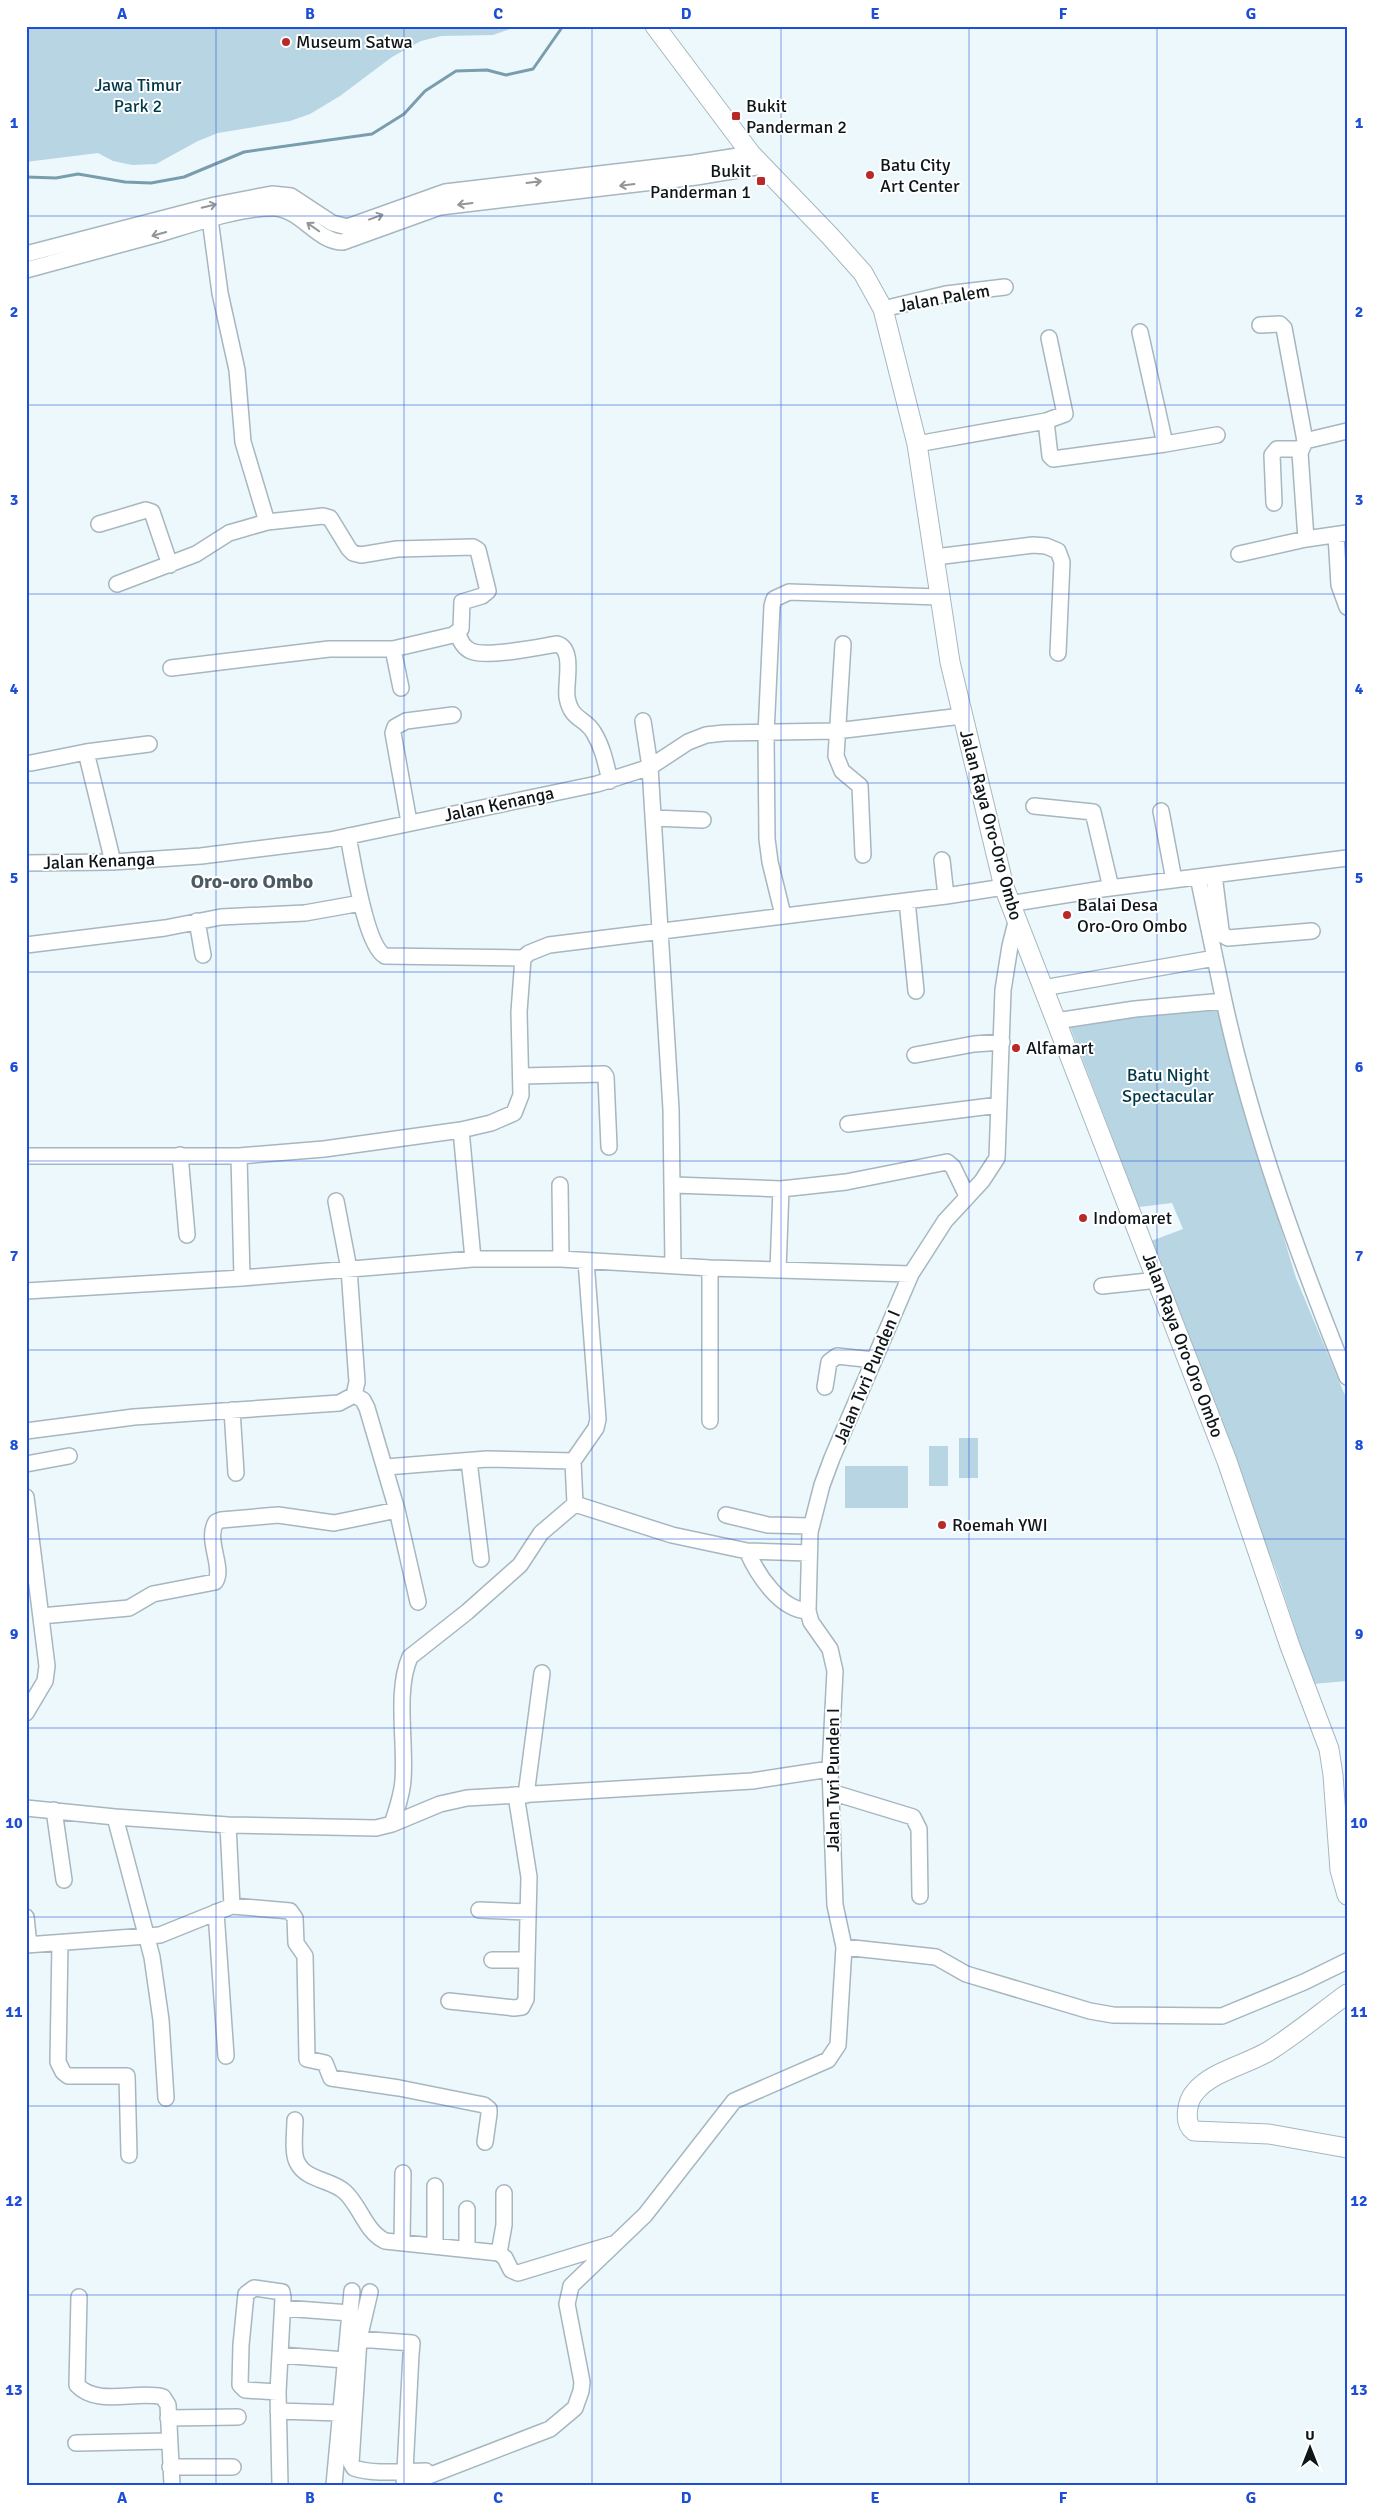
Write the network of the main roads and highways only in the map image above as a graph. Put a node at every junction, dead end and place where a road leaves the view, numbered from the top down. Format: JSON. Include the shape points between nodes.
{"nodes":[{"id":1,"x":656,"y":26,"type":"edge"},
{"id":2,"x":1347,"y":1895,"type":"edge"},
{"id":3,"x":1347,"y":1994,"type":"edge"},
{"id":4,"x":1347,"y":2148,"type":"edge"}],
"edges":[{"from":1,"to":2,"type":"main road","name":"Jalan Raya Oro-Oro Ombo","via":[[756,160],[863,273],[883,309],[917,444],[939,597],[962,716],[1006,895],[1227,1461],[1329,1749],[1340,1870]]},
{"from":3,"to":4,"type":"main road","via":[[1267,2052],[1209,2080],[1191,2098],[1188,2114],[1194,2131],[1270,2134]]}]}
